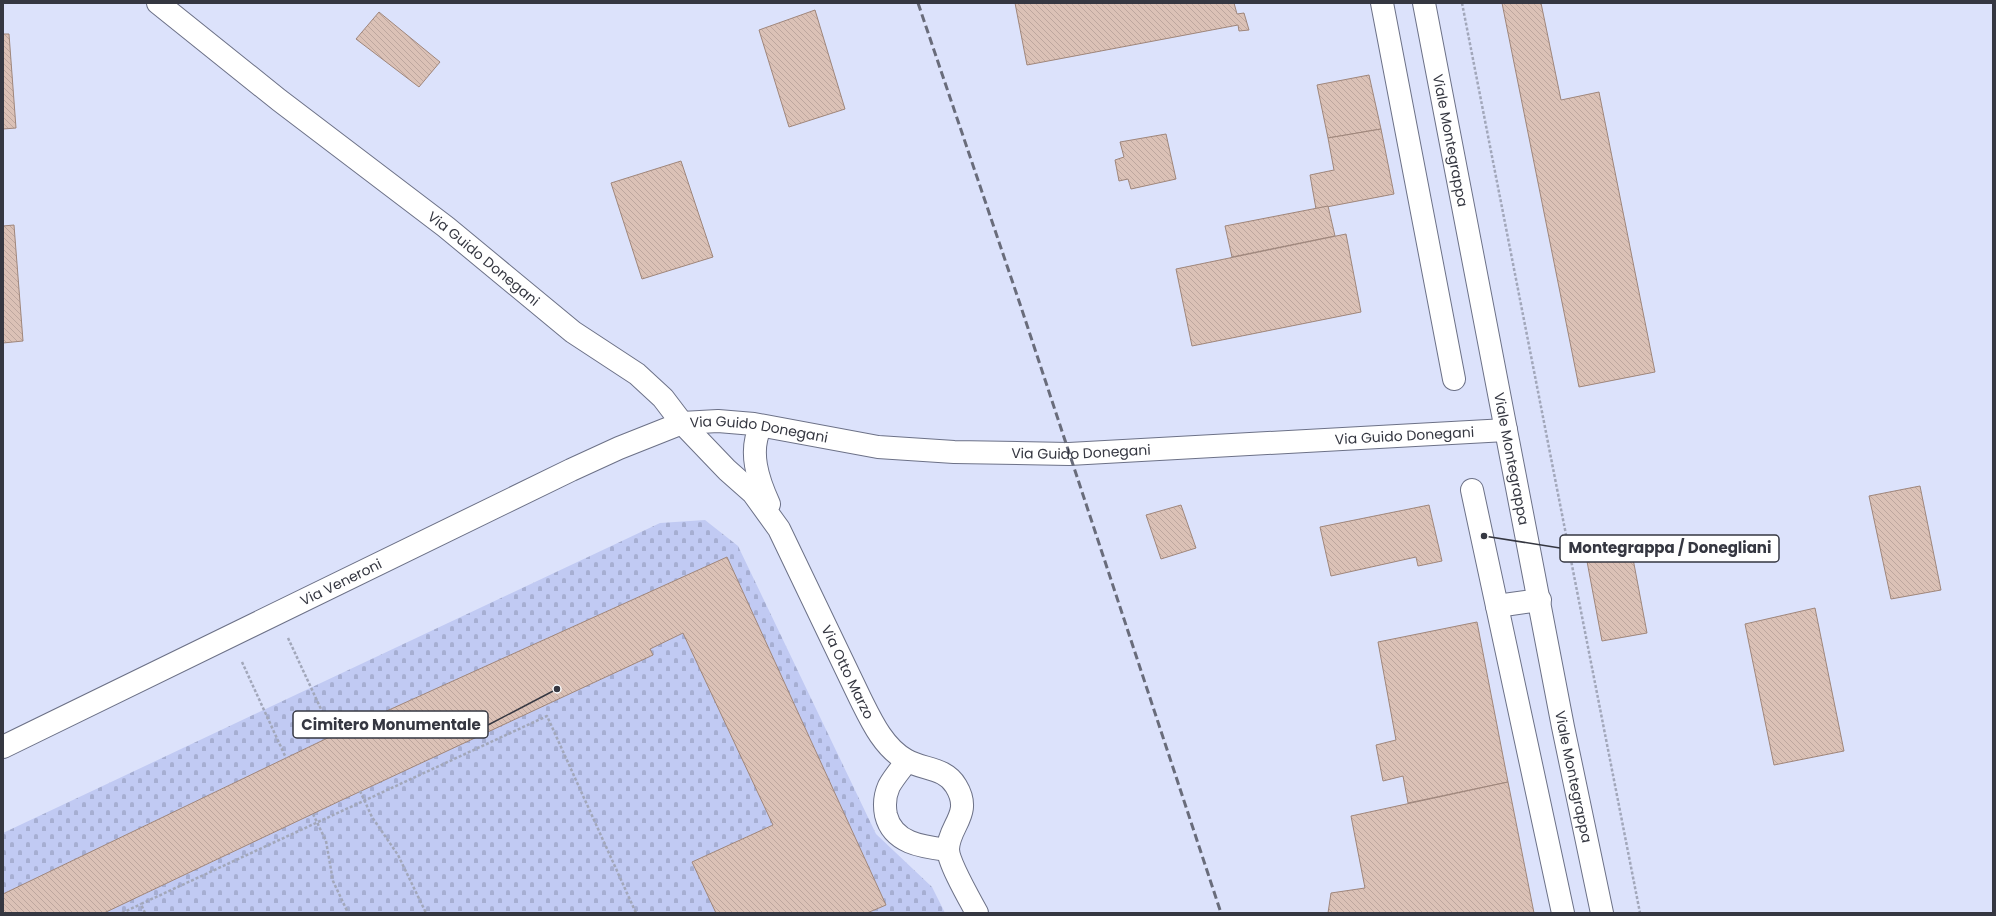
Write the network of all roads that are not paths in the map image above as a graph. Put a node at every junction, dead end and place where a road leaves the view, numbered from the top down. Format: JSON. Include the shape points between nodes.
{"nodes":[{"id":1,"x":158,"y":3,"type":"edge"},
{"id":2,"x":1382,"y":3,"type":"edge"},
{"id":3,"x":1424,"y":3,"type":"edge"},
{"id":4,"x":1454,"y":379,"type":"dead end"},
{"id":5,"x":682,"y":423,"type":"junction"},
{"id":6,"x":761,"y":426,"type":"junction"},
{"id":7,"x":1506,"y":430,"type":"junction"},
{"id":8,"x":1472,"y":490,"type":"dead end"},
{"id":9,"x":780,"y":529,"type":"junction"},
{"id":10,"x":1540,"y":600,"type":"junction"},
{"id":11,"x":1497,"y":606,"type":"junction"},
{"id":12,"x":3,"y":747,"type":"edge"},
{"id":13,"x":907,"y":761,"type":"junction"},
{"id":14,"x":948,"y":850,"type":"junction"},
{"id":15,"x":977,"y":913,"type":"edge"},
{"id":16,"x":1562,"y":913,"type":"edge"},
{"id":17,"x":1602,"y":913,"type":"edge"}],
"edges":[{"from":1,"to":5,"type":"street","name":"Via Guido Donegani","via":[[279,100],[446,227],[573,332],[637,374],[663,398]]},
{"from":2,"to":4,"type":"street"},
{"from":3,"to":7,"type":"street","name":"Viale Montegrappa"},
{"from":5,"to":6,"type":"street","name":"Via Guido Donegani","via":[[718,421]]},
{"from":5,"to":9,"type":"street","name":"Via Otto Marzo","via":[[753,494]]},
{"from":5,"to":12,"type":"street","name":"Via Veneroni","via":[[571,470]]},
{"from":6,"to":7,"type":"street","name":"Via Guido Donegani","via":[[878,447],[954,452],[1069,454]]},
{"from":6,"to":9,"type":"street","via":[[757,439],[756,467],[761,486]]},
{"from":7,"to":10,"type":"street","name":"Viale Montegrappa"},
{"from":8,"to":11,"type":"street"},
{"from":9,"to":13,"type":"street","name":"Via Otto Marzo","via":[[873,724],[888,745]]},
{"from":10,"to":11,"type":"street"},
{"from":10,"to":17,"type":"street","name":"Viale Montegrappa","via":[[1563,727]]},
{"from":11,"to":16,"type":"street"},
{"from":13,"to":14,"type":"street","name":"Via Otto Marzo","via":[[942,773],[956,786],[961,797],[961,816]]},
{"from":13,"to":14,"type":"street","via":[[889,786],[884,807],[887,818],[892,828],[906,841]]},
{"from":14,"to":15,"type":"street"}]}
